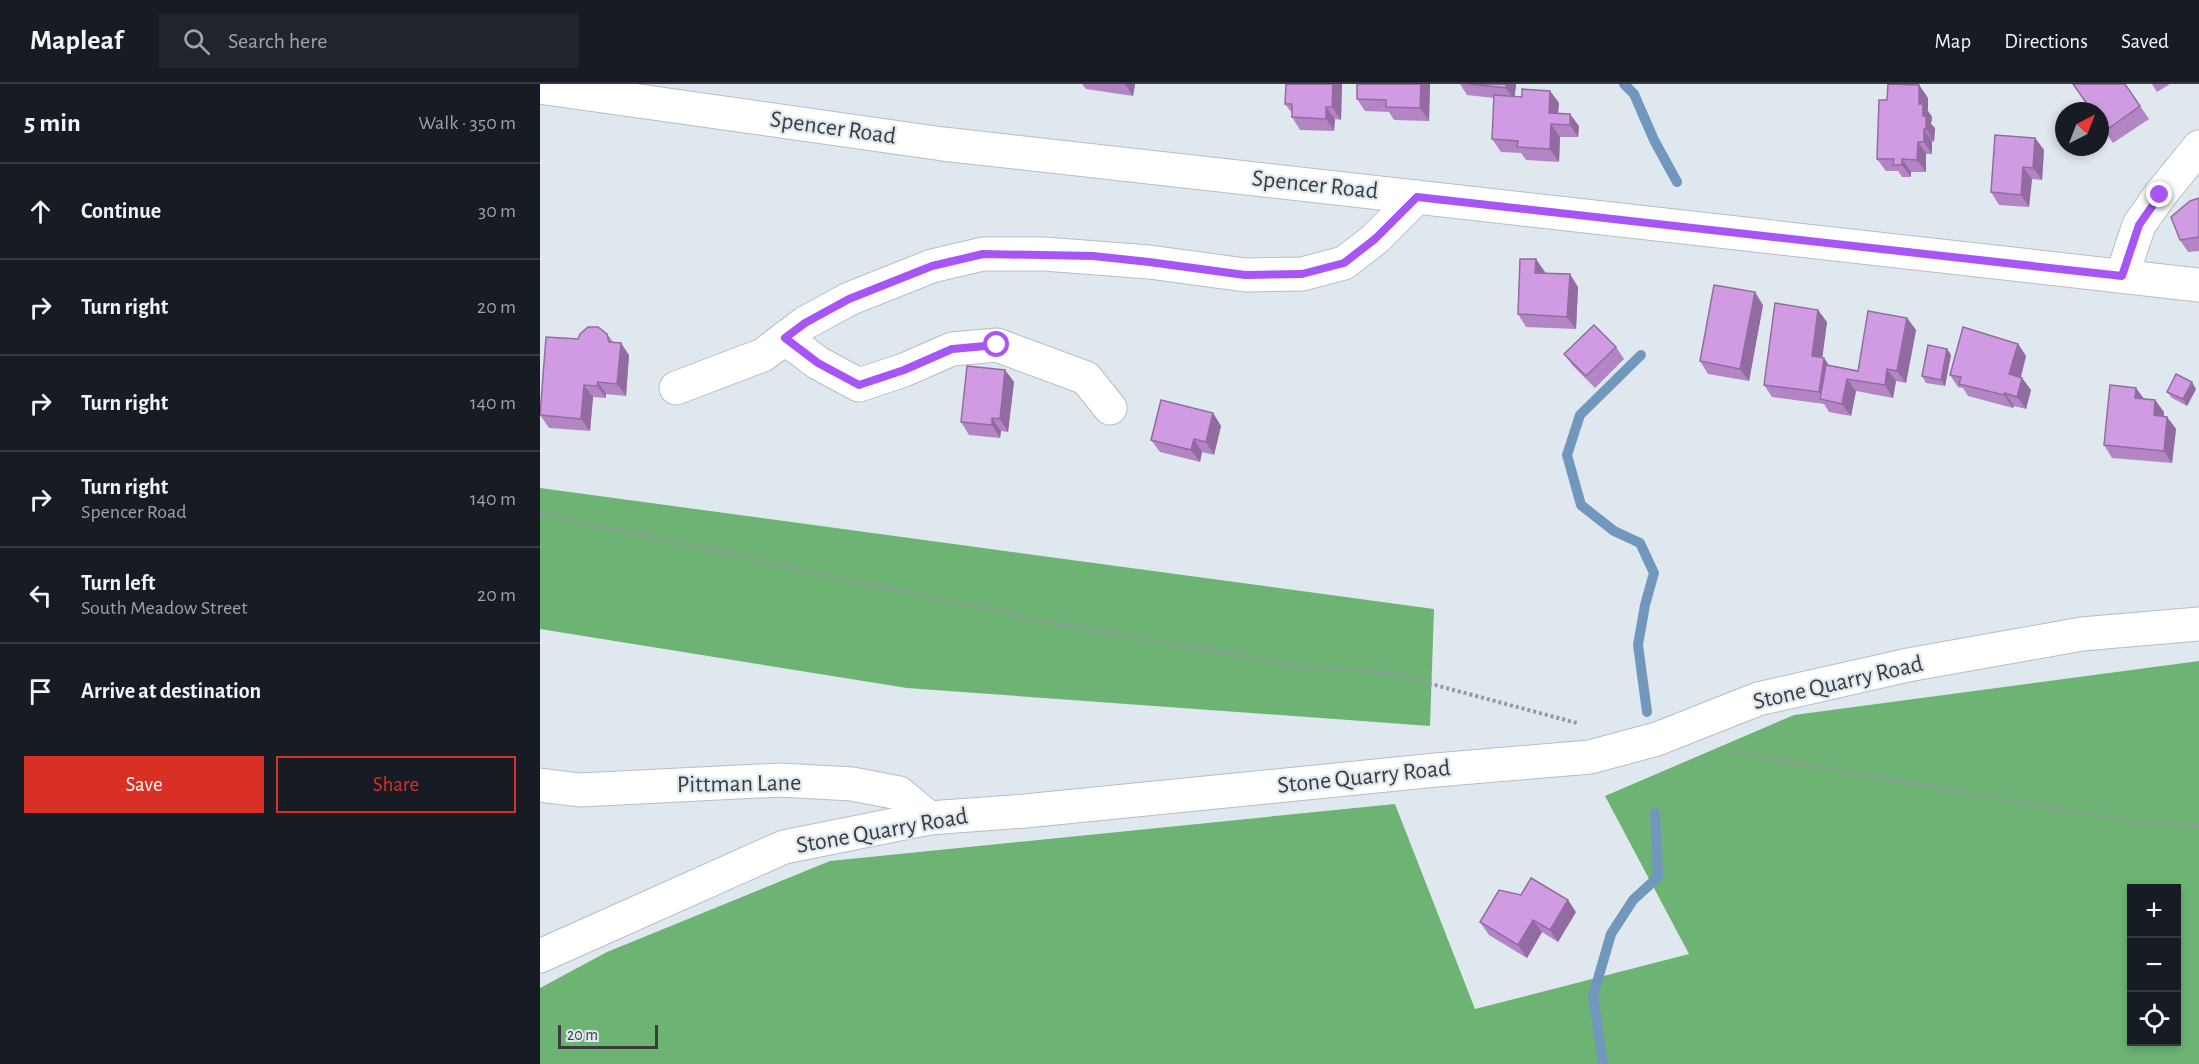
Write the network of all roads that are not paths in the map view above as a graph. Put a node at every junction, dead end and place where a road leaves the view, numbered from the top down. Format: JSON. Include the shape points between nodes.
{"nodes":[{"id":1,"x":540,"y":87,"type":"edge"},
{"id":2,"x":2199,"y":147,"type":"edge"},
{"id":3,"x":1417,"y":197,"type":"junction"},
{"id":4,"x":2122,"y":276,"type":"junction"},
{"id":5,"x":2199,"y":285,"type":"edge"},
{"id":6,"x":786,"y":341,"type":"junction"},
{"id":7,"x":676,"y":388,"type":"dead end"},
{"id":8,"x":1110,"y":408,"type":"dead end"},
{"id":9,"x":2199,"y":624,"type":"edge"},
{"id":10,"x":540,"y":785,"type":"edge"},
{"id":11,"x":929,"y":818,"type":"junction"},
{"id":12,"x":540,"y":956,"type":"edge"}],
"edges":[{"from":1,"to":3,"type":"street","name":"Spencer Road","via":[[943,144]]},
{"from":2,"to":4,"type":"street","via":[[2139,225]]},
{"from":3,"to":4,"type":"street","name":"Spencer Road"},
{"from":3,"to":6,"type":"street","via":[[1344,263],[1302,274],[1245,275],[1093,256],[983,254],[932,266],[849,299],[805,323]]},
{"from":4,"to":5,"type":"street","name":"Spencer Road"},
{"from":6,"to":7,"type":"street","via":[[763,355]]},
{"from":6,"to":8,"type":"street","via":[[859,385],[952,349],[997,345],[1086,378]]},
{"from":9,"to":11,"type":"street","name":"Stone Quarry Road","via":[[2082,634],[1908,665],[1758,699],[1657,739],[1590,757]]},
{"from":10,"to":11,"type":"street","name":"Pittman Lane","via":[[580,790],[780,780],[852,784],[899,792]]},
{"from":11,"to":12,"type":"street","name":"Stone Quarry Road","via":[[784,847]]}]}
